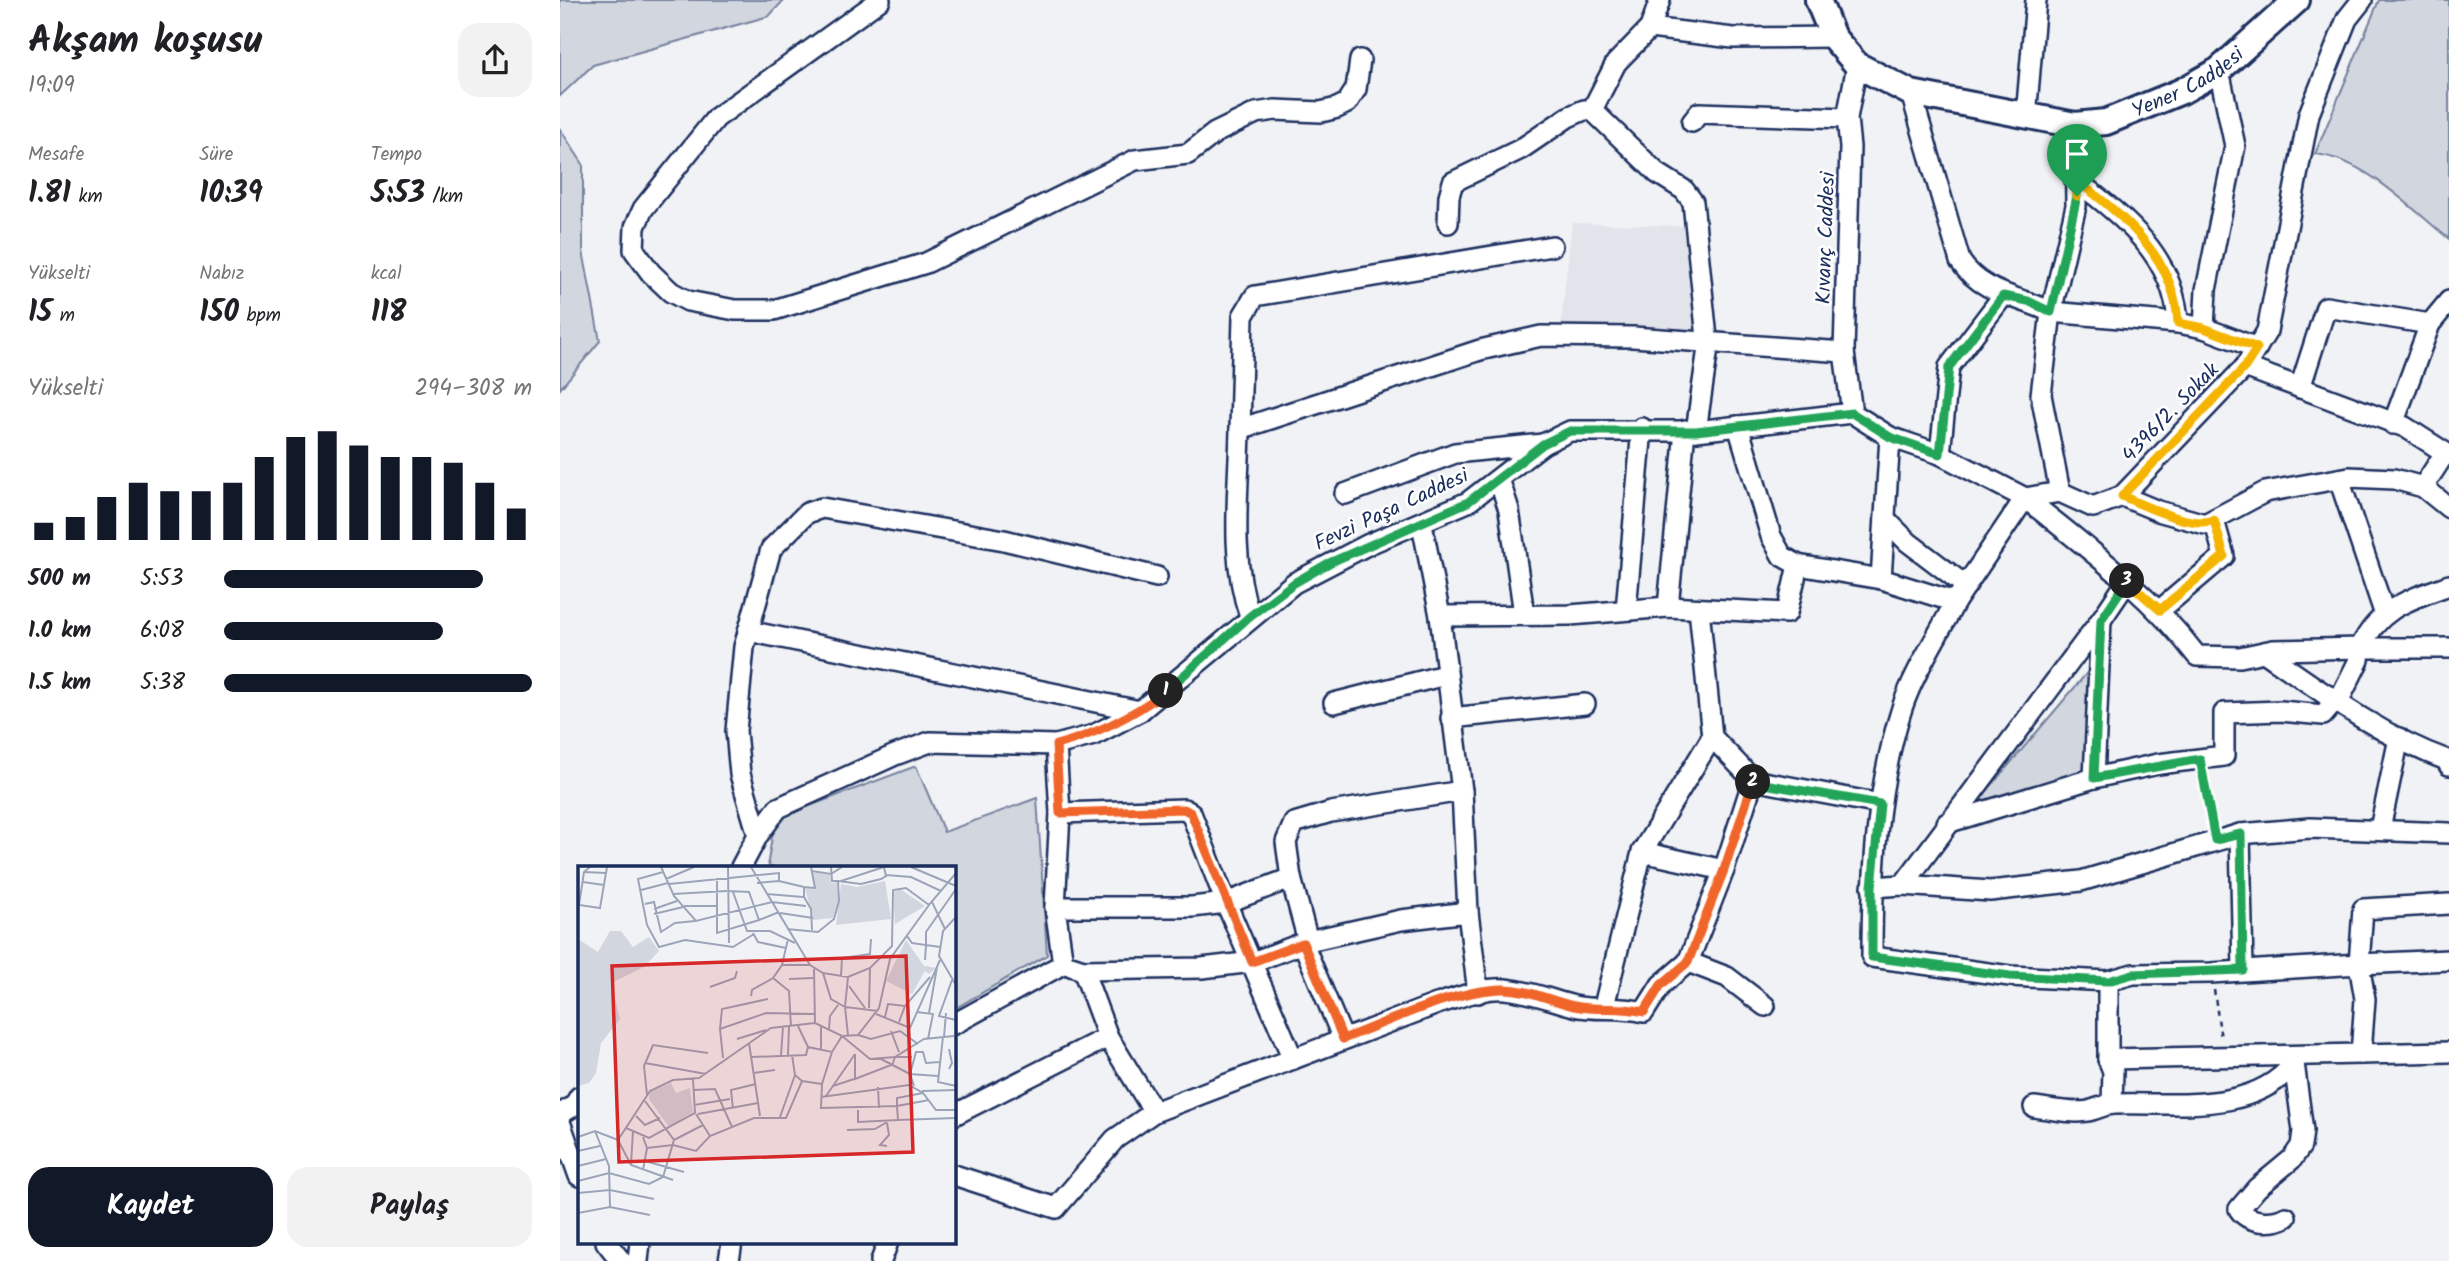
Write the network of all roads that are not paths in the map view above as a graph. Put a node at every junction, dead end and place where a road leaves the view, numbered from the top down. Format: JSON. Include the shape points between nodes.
{"nodes":[{"id":1,"x":880,"y":0,"type":"edge"},
{"id":2,"x":1660,"y":0,"type":"edge"},
{"id":3,"x":1818,"y":0,"type":"edge"},
{"id":4,"x":2036,"y":0,"type":"edge"},
{"id":5,"x":2298,"y":0,"type":"edge"},
{"id":6,"x":2362,"y":0,"type":"edge"},
{"id":7,"x":1650,"y":27,"type":"junction"},
{"id":8,"x":1833,"y":37,"type":"junction"},
{"id":9,"x":1360,"y":60,"type":"dead end"},
{"id":10,"x":1857,"y":65,"type":"junction"},
{"id":11,"x":2219,"y":70,"type":"junction"},
{"id":12,"x":1912,"y":93,"type":"junction"},
{"id":13,"x":1592,"y":110,"type":"junction"},
{"id":14,"x":2026,"y":117,"type":"junction"},
{"id":15,"x":1847,"y":118,"type":"junction"},
{"id":16,"x":1692,"y":122,"type":"dead end"},
{"id":17,"x":2075,"y":125,"type":"junction"},
{"id":18,"x":2076,"y":180,"type":"junction"},
{"id":19,"x":1448,"y":223,"type":"dead end"},
{"id":20,"x":1552,"y":246,"type":"dead end"},
{"id":21,"x":2003,"y":296,"type":"junction"},
{"id":22,"x":2449,"y":301,"type":"edge"},
{"id":23,"x":2051,"y":312,"type":"junction"},
{"id":24,"x":2178,"y":323,"type":"junction"},
{"id":25,"x":2430,"y":324,"type":"junction"},
{"id":26,"x":2204,"y":328,"type":"junction"},
{"id":27,"x":1708,"y":343,"type":"junction"},
{"id":28,"x":2257,"y":348,"type":"junction"},
{"id":29,"x":1844,"y":352,"type":"junction"},
{"id":30,"x":2245,"y":367,"type":"junction"},
{"id":31,"x":2300,"y":388,"type":"junction"},
{"id":32,"x":1852,"y":413,"type":"junction"},
{"id":33,"x":2393,"y":424,"type":"junction"},
{"id":34,"x":1738,"y":426,"type":"junction"},
{"id":35,"x":1642,"y":428,"type":"junction"},
{"id":36,"x":1240,"y":429,"type":"junction"},
{"id":37,"x":1690,"y":431,"type":"junction"},
{"id":38,"x":1890,"y":437,"type":"junction"},
{"id":39,"x":1543,"y":444,"type":"junction"},
{"id":40,"x":1940,"y":454,"type":"junction"},
{"id":41,"x":2447,"y":454,"type":"edge"},
{"id":42,"x":2339,"y":479,"type":"junction"},
{"id":43,"x":1499,"y":480,"type":"junction"},
{"id":44,"x":2423,"y":488,"type":"junction"},
{"id":45,"x":2060,"y":492,"type":"junction"},
{"id":46,"x":1345,"y":494,"type":"dead end"},
{"id":47,"x":2122,"y":496,"type":"junction"},
{"id":48,"x":2025,"y":498,"type":"junction"},
{"id":49,"x":2448,"y":507,"type":"edge"},
{"id":50,"x":1885,"y":519,"type":"junction"},
{"id":51,"x":2214,"y":520,"type":"junction"},
{"id":52,"x":1422,"y":524,"type":"junction"},
{"id":53,"x":1798,"y":565,"type":"junction"},
{"id":54,"x":1157,"y":577,"type":"dead end"},
{"id":55,"x":1881,"y":579,"type":"junction"},
{"id":56,"x":2127,"y":580,"type":"junction"},
{"id":57,"x":2449,"y":585,"type":"edge"},
{"id":58,"x":1960,"y":594,"type":"junction"},
{"id":59,"x":1668,"y":607,"type":"junction"},
{"id":60,"x":1699,"y":609,"type":"junction"},
{"id":61,"x":1626,"y":610,"type":"junction"},
{"id":62,"x":2160,"y":610,"type":"junction"},
{"id":63,"x":2384,"y":612,"type":"junction"},
{"id":64,"x":1524,"y":614,"type":"junction"},
{"id":65,"x":1440,"y":615,"type":"junction"},
{"id":66,"x":1250,"y":616,"type":"junction"},
{"id":67,"x":2101,"y":620,"type":"junction"},
{"id":68,"x":748,"y":631,"type":"junction"},
{"id":69,"x":2449,"y":648,"type":"edge"},
{"id":70,"x":2360,"y":649,"type":"junction"},
{"id":71,"x":2264,"y":652,"type":"junction"},
{"id":72,"x":1446,"y":675,"type":"junction"},
{"id":73,"x":2334,"y":699,"type":"junction"},
{"id":74,"x":1334,"y":703,"type":"dead end"},
{"id":75,"x":1585,"y":704,"type":"dead end"},
{"id":76,"x":1140,"y":711,"type":"junction"},
{"id":77,"x":1451,"y":718,"type":"junction"},
{"id":78,"x":1712,"y":737,"type":"junction"},
{"id":79,"x":2399,"y":738,"type":"junction"},
{"id":80,"x":1056,"y":745,"type":"junction"},
{"id":81,"x":2448,"y":758,"type":"edge"},
{"id":82,"x":2094,"y":778,"type":"junction"},
{"id":83,"x":1753,"y":780,"type":"junction"},
{"id":84,"x":1462,"y":791,"type":"junction"},
{"id":85,"x":1880,"y":804,"type":"junction"},
{"id":86,"x":1060,"y":813,"type":"junction"},
{"id":87,"x":1947,"y":823,"type":"junction"},
{"id":88,"x":2380,"y":829,"type":"junction"},
{"id":89,"x":2449,"y":833,"type":"edge"},
{"id":90,"x":2241,"y":834,"type":"junction"},
{"id":91,"x":758,"y":835,"type":"junction"},
{"id":92,"x":1642,"y":852,"type":"junction"},
{"id":93,"x":742,"y":866,"type":"edge"},
{"id":94,"x":1724,"y":870,"type":"junction"},
{"id":95,"x":1291,"y":878,"type":"junction"},
{"id":96,"x":1903,"y":885,"type":"junction"},
{"id":97,"x":1872,"y":887,"type":"junction"},
{"id":98,"x":1226,"y":903,"type":"junction"},
{"id":99,"x":2449,"y":904,"type":"edge"},
{"id":100,"x":1055,"y":907,"type":"junction"},
{"id":101,"x":1468,"y":912,"type":"junction"},
{"id":102,"x":1306,"y":942,"type":"junction"},
{"id":103,"x":2449,"y":960,"type":"edge"},
{"id":104,"x":1252,"y":962,"type":"junction"},
{"id":105,"x":1688,"y":962,"type":"junction"},
{"id":106,"x":1063,"y":964,"type":"junction"},
{"id":107,"x":2359,"y":964,"type":"junction"},
{"id":108,"x":1083,"y":970,"type":"junction"},
{"id":109,"x":2243,"y":970,"type":"junction"},
{"id":110,"x":2108,"y":981,"type":"junction"},
{"id":111,"x":1478,"y":993,"type":"junction"},
{"id":112,"x":1604,"y":1006,"type":"junction"},
{"id":113,"x":1765,"y":1006,"type":"dead end"},
{"id":114,"x":956,"y":1023,"type":"edge"},
{"id":115,"x":1108,"y":1037,"type":"junction"},
{"id":116,"x":1343,"y":1039,"type":"junction"},
{"id":117,"x":2449,"y":1052,"type":"edge"},
{"id":118,"x":2361,"y":1054,"type":"junction"},
{"id":119,"x":1293,"y":1059,"type":"junction"},
{"id":120,"x":2108,"y":1059,"type":"junction"},
{"id":121,"x":2291,"y":1059,"type":"junction"},
{"id":122,"x":578,"y":1099,"type":"edge"},
{"id":123,"x":2112,"y":1104,"type":"junction"},
{"id":124,"x":2034,"y":1107,"type":"dead end"},
{"id":125,"x":1154,"y":1112,"type":"junction"},
{"id":126,"x":560,"y":1114,"type":"edge"},
{"id":127,"x":956,"y":1114,"type":"edge"},
{"id":128,"x":560,"y":1122,"type":"edge"},
{"id":129,"x":578,"y":1173,"type":"edge"},
{"id":130,"x":956,"y":1176,"type":"edge"},
{"id":131,"x":2287,"y":1217,"type":"dead end"},
{"id":132,"x":608,"y":1244,"type":"edge"},
{"id":133,"x":887,"y":1244,"type":"edge"},
{"id":134,"x":621,"y":1261,"type":"edge"},
{"id":135,"x":881,"y":1261,"type":"edge"}],
"edges":[{"from":1,"to":9,"type":"street","via":[[716,118],[643,209],[635,227],[634,250],[671,292],[688,302],[735,310],[774,310],[926,262],[1135,160],[1188,154],[1256,113],[1321,112],[1347,103],[1356,89]]},
{"from":2,"to":7,"type":"street"},
{"from":3,"to":8,"type":"main road"},
{"from":4,"to":14,"type":"street"},
{"from":5,"to":11,"type":"main road","name":"Yener Caddesi"},
{"from":6,"to":28,"type":"street","name":"4396/2. Sokak","via":[[2347,19],[2309,114],[2267,331]]},
{"from":7,"to":8,"type":"street","via":[[1733,38]]},
{"from":7,"to":13,"type":"street","via":[[1616,63]]},
{"from":8,"to":10,"type":"main road"},
{"from":10,"to":12,"type":"main road","name":"Yener Caddesi"},
{"from":10,"to":15,"type":"street","name":"Kıvanç Caddesi"},
{"from":11,"to":17,"type":"main road","name":"Yener Caddesi","via":[[2182,91],[2106,122]]},
{"from":11,"to":26,"type":"street","via":[[2235,146],[2206,290]]},
{"from":12,"to":14,"type":"main road","name":"Yener Caddesi"},
{"from":12,"to":21,"type":"street","via":[[1960,261],[1979,282]]},
{"from":13,"to":19,"type":"street","via":[[1568,117],[1521,149],[1453,182]]},
{"from":13,"to":27,"type":"street","via":[[1693,202]]},
{"from":14,"to":17,"type":"main road","name":"Yener Caddesi"},
{"from":15,"to":16,"type":"street","via":[[1699,113]]},
{"from":15,"to":29,"type":"street","name":"Kıvanç Caddesi"},
{"from":17,"to":18,"type":"street"},
{"from":18,"to":23,"type":"street","via":[[2076,206]]},
{"from":18,"to":24,"type":"street","via":[[2122,216],[2158,259],[2177,301]]},
{"from":20,"to":36,"type":"street","via":[[1255,296],[1243,316]]},
{"from":21,"to":23,"type":"street"},
{"from":21,"to":40,"type":"street","via":[[1949,367]]},
{"from":22,"to":25,"type":"street"},
{"from":23,"to":24,"type":"street"},
{"from":23,"to":45,"type":"street","via":[[2041,395]]},
{"from":24,"to":26,"type":"street"},
{"from":25,"to":31,"type":"street","via":[[2326,307]]},
{"from":25,"to":33,"type":"street"},
{"from":26,"to":28,"type":"street"},
{"from":27,"to":29,"type":"street"},
{"from":27,"to":36,"type":"street","via":[[1541,336],[1480,350]]},
{"from":27,"to":37,"type":"street"},
{"from":28,"to":30,"type":"street","name":"4396/2. Sokak"},
{"from":29,"to":32,"type":"street","name":"Kıvanç Caddesi"},
{"from":30,"to":31,"type":"street"},
{"from":30,"to":47,"type":"street","name":"4396/2. Sokak"},
{"from":31,"to":33,"type":"street"},
{"from":32,"to":34,"type":"street","name":"Fevzi Paşa Caddesi"},
{"from":32,"to":38,"type":"street"},
{"from":33,"to":41,"type":"street"},
{"from":34,"to":37,"type":"street","name":"Fevzi Paşa Caddesi"},
{"from":34,"to":53,"type":"street","via":[[1771,536],[1782,556]]},
{"from":35,"to":37,"type":"street","name":"Fevzi Paşa Caddesi"},
{"from":35,"to":39,"type":"street","name":"Fevzi Paşa Caddesi","via":[[1570,431]]},
{"from":35,"to":61,"type":"street"},
{"from":36,"to":66,"type":"street","via":[[1237,560]]},
{"from":37,"to":59,"type":"street"},
{"from":38,"to":40,"type":"street"},
{"from":38,"to":50,"type":"street"},
{"from":39,"to":43,"type":"street","name":"Fevzi Paşa Caddesi"},
{"from":39,"to":46,"type":"street","via":[[1455,453]]},
{"from":40,"to":48,"type":"street"},
{"from":41,"to":44,"type":"street"},
{"from":42,"to":44,"type":"street","via":[[2394,480]]},
{"from":42,"to":51,"type":"street","via":[[2265,492]]},
{"from":42,"to":63,"type":"street"},
{"from":43,"to":52,"type":"street","name":"Fevzi Paşa Caddesi","via":[[1468,502]]},
{"from":43,"to":64,"type":"street","via":[[1509,510]]},
{"from":44,"to":49,"type":"street"},
{"from":45,"to":47,"type":"street","name":"4396/2. Sokak","via":[[2093,507]]},
{"from":45,"to":48,"type":"street"},
{"from":47,"to":51,"type":"street","via":[[2181,518],[2205,524]]},
{"from":48,"to":56,"type":"street"},
{"from":48,"to":58,"type":"street"},
{"from":50,"to":55,"type":"street"},
{"from":50,"to":58,"type":"street"},
{"from":51,"to":62,"type":"street","via":[[2224,556]]},
{"from":52,"to":65,"type":"street"},
{"from":52,"to":66,"type":"street","name":"Fevzi Paşa Caddesi","via":[[1329,563]]},
{"from":53,"to":55,"type":"street"},
{"from":53,"to":60,"type":"street","via":[[1787,612]]},
{"from":54,"to":68,"type":"street","via":[[1004,540],[822,508],[807,513],[771,549]]},
{"from":55,"to":58,"type":"street"},
{"from":56,"to":62,"type":"street"},
{"from":56,"to":67,"type":"street"},
{"from":57,"to":63,"type":"street"},
{"from":58,"to":85,"type":"street","via":[[1903,706]]},
{"from":59,"to":60,"type":"street"},
{"from":59,"to":61,"type":"street"},
{"from":60,"to":78,"type":"street"},
{"from":61,"to":64,"type":"street"},
{"from":62,"to":71,"type":"street","via":[[2197,656],[2240,657]]},
{"from":63,"to":70,"type":"street"},
{"from":64,"to":65,"type":"street"},
{"from":65,"to":72,"type":"street"},
{"from":66,"to":76,"type":"street","name":"Fevzi Paşa Caddesi"},
{"from":67,"to":82,"type":"street"},
{"from":67,"to":87,"type":"street"},
{"from":68,"to":76,"type":"street"},
{"from":68,"to":91,"type":"street","via":[[736,731],[740,774]]},
{"from":69,"to":70,"type":"street"},
{"from":70,"to":71,"type":"street"},
{"from":70,"to":73,"type":"street","via":[[2359,660]]},
{"from":71,"to":73,"type":"street"},
{"from":72,"to":74,"type":"street"},
{"from":72,"to":77,"type":"street"},
{"from":73,"to":79,"type":"street"},
{"from":73,"to":82,"type":"street","via":[[2323,715],[2224,713],[2224,756]]},
{"from":75,"to":77,"type":"street"},
{"from":76,"to":80,"type":"street","name":"Fevzi Paşa Caddesi","via":[[1094,735]]},
{"from":77,"to":84,"type":"street"},
{"from":78,"to":83,"type":"street"},
{"from":78,"to":92,"type":"street"},
{"from":79,"to":81,"type":"street"},
{"from":79,"to":88,"type":"street"},
{"from":80,"to":86,"type":"street"},
{"from":80,"to":91,"type":"street","name":"Fevzi Paşa Caddesi","via":[[930,742],[778,808]]},
{"from":82,"to":87,"type":"street"},
{"from":83,"to":85,"type":"street"},
{"from":83,"to":94,"type":"street"},
{"from":84,"to":95,"type":"street","via":[[1331,812],[1294,823],[1286,842]]},
{"from":84,"to":101,"type":"street"},
{"from":85,"to":97,"type":"street"},
{"from":86,"to":98,"type":"street","via":[[1184,809],[1191,813]]},
{"from":86,"to":100,"type":"street"},
{"from":87,"to":96,"type":"street"},
{"from":88,"to":89,"type":"street"},
{"from":88,"to":90,"type":"street"},
{"from":90,"to":96,"type":"street","via":[[2081,881],[1990,891]]},
{"from":90,"to":109,"type":"street"},
{"from":91,"to":93,"type":"street","name":"Fevzi Paşa Caddesi"},
{"from":92,"to":94,"type":"street"},
{"from":92,"to":112,"type":"street"},
{"from":94,"to":105,"type":"street"},
{"from":95,"to":98,"type":"street"},
{"from":95,"to":102,"type":"street"},
{"from":96,"to":97,"type":"street"},
{"from":97,"to":110,"type":"street","via":[[1872,957],[2010,976]]},
{"from":98,"to":100,"type":"street"},
{"from":98,"to":104,"type":"street"},
{"from":99,"to":107,"type":"street","via":[[2363,909]]},
{"from":100,"to":106,"type":"street"},
{"from":101,"to":102,"type":"street","via":[[1401,920]]},
{"from":101,"to":111,"type":"street"},
{"from":102,"to":104,"type":"street"},
{"from":102,"to":116,"type":"street"},
{"from":103,"to":107,"type":"street"},
{"from":104,"to":108,"type":"street","via":[[1202,968]]},
{"from":104,"to":119,"type":"street"},
{"from":105,"to":112,"type":"street","via":[[1661,985],[1644,1012]]},
{"from":105,"to":113,"type":"street","via":[[1727,977]]},
{"from":106,"to":108,"type":"street"},
{"from":106,"to":114,"type":"street"},
{"from":107,"to":109,"type":"street"},
{"from":107,"to":118,"type":"street","via":[[2364,985]]},
{"from":108,"to":115,"type":"street"},
{"from":109,"to":110,"type":"street","via":[[2133,974]]},
{"from":110,"to":120,"type":"street"},
{"from":111,"to":112,"type":"street","via":[[1503,989],[1576,1006]]},
{"from":111,"to":116,"type":"street"},
{"from":115,"to":125,"type":"street"},
{"from":115,"to":127,"type":"street"},
{"from":116,"to":119,"type":"street"},
{"from":117,"to":118,"type":"street"},
{"from":118,"to":121,"type":"street"},
{"from":119,"to":125,"type":"street"},
{"from":120,"to":121,"type":"street"},
{"from":120,"to":123,"type":"street","via":[[2113,1071]]},
{"from":121,"to":123,"type":"street","via":[[2284,1076],[2254,1093],[2210,1103]]},
{"from":121,"to":131,"type":"street","via":[[2304,1132],[2301,1146],[2239,1209],[2249,1218],[2275,1223]]},
{"from":122,"to":126,"type":"street"},
{"from":123,"to":124,"type":"street","via":[[2086,1112]]},
{"from":125,"to":130,"type":"street","via":[[1115,1139],[1056,1208]]},
{"from":128,"to":129,"type":"street"},
{"from":132,"to":134,"type":"street"},
{"from":133,"to":135,"type":"street"}]}
